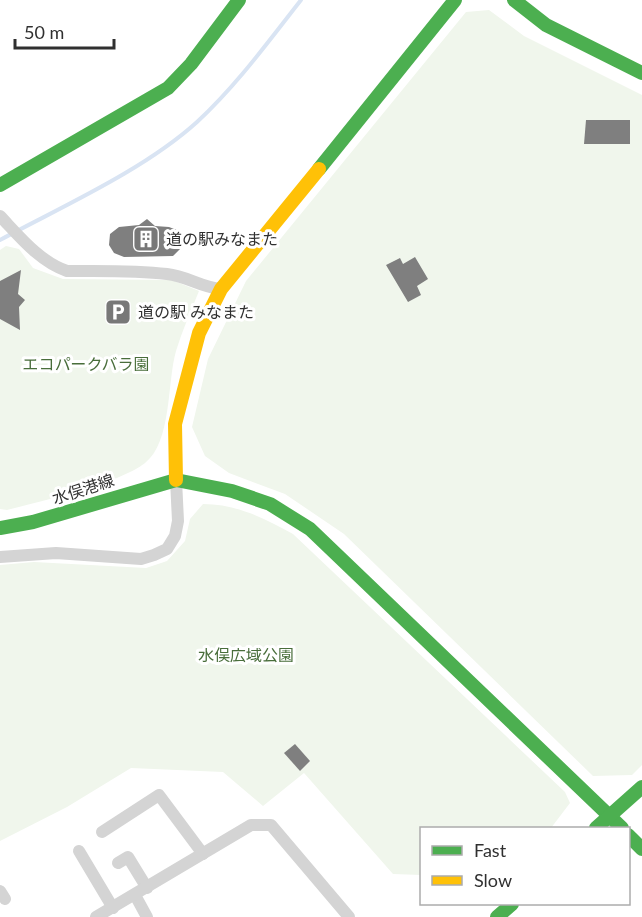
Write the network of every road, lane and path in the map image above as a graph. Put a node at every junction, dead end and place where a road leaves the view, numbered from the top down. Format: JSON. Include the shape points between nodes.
{"nodes":[{"id":1,"x":239,"y":0,"type":"edge"},
{"id":2,"x":455,"y":0,"type":"edge"},
{"id":3,"x":514,"y":0,"type":"edge"},
{"id":4,"x":642,"y":73,"type":"edge"},
{"id":5,"x":0,"y":185,"type":"edge"},
{"id":6,"x":2,"y":218,"type":"edge"},
{"id":7,"x":221,"y":289,"type":"junction"},
{"id":8,"x":176,"y":480,"type":"junction"},
{"id":9,"x":0,"y":528,"type":"edge"},
{"id":10,"x":0,"y":557,"type":"edge"},
{"id":11,"x":642,"y":787,"type":"edge"},
{"id":12,"x":610,"y":816,"type":"junction"},
{"id":13,"x":597,"y":827,"type":"edge"},
{"id":14,"x":621,"y":827,"type":"edge"},
{"id":15,"x":102,"y":832,"type":"dead end"},
{"id":16,"x":630,"y":837,"type":"edge"},
{"id":17,"x":642,"y":849,"type":"edge"},
{"id":18,"x":79,"y":851,"type":"dead end"},
{"id":19,"x":203,"y":854,"type":"junction"},
{"id":20,"x":128,"y":857,"type":"dead end"},
{"id":21,"x":147,"y":888,"type":"junction"},
{"id":22,"x":135,"y":895,"type":"junction"},
{"id":23,"x":510,"y":905,"type":"edge"},
{"id":24,"x":112,"y":908,"type":"junction"},
{"id":25,"x":96,"y":917,"type":"edge"},
{"id":26,"x":147,"y":917,"type":"edge"},
{"id":27,"x":349,"y":917,"type":"edge"},
{"id":28,"x":496,"y":917,"type":"edge"}],
"edges":[{"from":1,"to":5,"type":"street","via":[[168,88]]},
{"from":2,"to":7,"type":"street"},
{"from":3,"to":4,"type":"street","via":[[546,25]]},
{"from":6,"to":7,"type":"street","via":[[53,266],[66,271],[169,274],[203,288]]},
{"from":7,"to":8,"type":"street","via":[[199,333],[175,424]]},
{"from":8,"to":9,"type":"street","name":"水俣港線"},
{"from":8,"to":10,"type":"street","via":[[175,536],[166,549],[154,555],[141,560],[56,553]]},
{"from":8,"to":12,"type":"street","via":[[232,490],[270,504],[310,529]]},
{"from":11,"to":12,"type":"street"},
{"from":12,"to":13,"type":"street"},
{"from":12,"to":14,"type":"street"},
{"from":15,"to":19,"type":"street","via":[[159,795]]},
{"from":16,"to":17,"type":"street"},
{"from":18,"to":24,"type":"street"},
{"from":19,"to":21,"type":"street"},
{"from":19,"to":27,"type":"street","via":[[251,825],[270,825]]},
{"from":20,"to":21,"type":"street"},
{"from":21,"to":22,"type":"street"},
{"from":22,"to":24,"type":"street"},
{"from":22,"to":26,"type":"street"},
{"from":23,"to":28,"type":"street"},
{"from":24,"to":25,"type":"street"}]}
